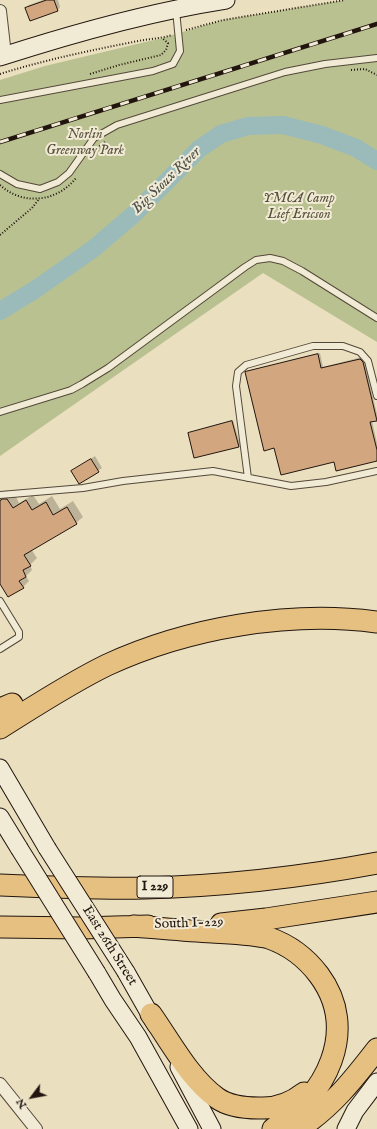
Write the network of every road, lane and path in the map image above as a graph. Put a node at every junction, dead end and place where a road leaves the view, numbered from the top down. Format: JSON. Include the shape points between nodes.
{"nodes":[{"id":1,"x":226,"y":0,"type":"edge"},
{"id":2,"x":345,"y":0,"type":"edge"},
{"id":3,"x":176,"y":9,"type":"junction"},
{"id":4,"x":0,"y":11,"type":"edge"},
{"id":5,"x":178,"y":32,"type":"junction"},
{"id":6,"x":162,"y":38,"type":"junction"},
{"id":7,"x":2,"y":56,"type":"edge"},
{"id":8,"x":377,"y":58,"type":"edge"},
{"id":9,"x":351,"y":70,"type":"dead end"},
{"id":10,"x":0,"y":74,"type":"edge"},
{"id":11,"x":84,"y":75,"type":"dead end"},
{"id":12,"x":377,"y":75,"type":"edge"},
{"id":13,"x":0,"y":100,"type":"edge"},
{"id":14,"x":110,"y":139,"type":"dead end"},
{"id":15,"x":96,"y":149,"type":"dead end"},
{"id":16,"x":0,"y":174,"type":"edge"},
{"id":17,"x":79,"y":174,"type":"dead end"},
{"id":18,"x":0,"y":185,"type":"edge"},
{"id":19,"x":39,"y":200,"type":"junction"},
{"id":20,"x":0,"y":235,"type":"edge"},
{"id":21,"x":377,"y":318,"type":"edge"},
{"id":22,"x":377,"y":396,"type":"edge"},
{"id":23,"x":0,"y":412,"type":"edge"},
{"id":24,"x":377,"y":471,"type":"edge"},
{"id":25,"x":248,"y":478,"type":"junction"},
{"id":26,"x":0,"y":496,"type":"edge"},
{"id":27,"x":0,"y":601,"type":"edge"},
{"id":28,"x":377,"y":610,"type":"edge"},
{"id":29,"x":377,"y":622,"type":"edge"},
{"id":30,"x":0,"y":649,"type":"edge"},
{"id":31,"x":4,"y":708,"type":"edge"},
{"id":32,"x":0,"y":728,"type":"edge"},
{"id":33,"x":0,"y":768,"type":"edge"},
{"id":34,"x":0,"y":817,"type":"edge"},
{"id":35,"x":377,"y":857,"type":"edge"},
{"id":36,"x":377,"y":863,"type":"edge"},
{"id":37,"x":310,"y":874,"type":"junction"},
{"id":38,"x":0,"y":885,"type":"edge"},
{"id":39,"x":377,"y":902,"type":"edge"},
{"id":40,"x":133,"y":926,"type":"junction"},
{"id":41,"x":0,"y":927,"type":"edge"},
{"id":42,"x":151,"y":1014,"type":"junction"},
{"id":43,"x":377,"y":1049,"type":"edge"},
{"id":44,"x":326,"y":1074,"type":"junction"},
{"id":45,"x":377,"y":1082,"type":"edge"},
{"id":46,"x":0,"y":1084,"type":"edge"},
{"id":47,"x":36,"y":1129,"type":"edge"},
{"id":48,"x":189,"y":1129,"type":"edge"},
{"id":49,"x":212,"y":1129,"type":"edge"},
{"id":50,"x":273,"y":1129,"type":"edge"},
{"id":51,"x":298,"y":1129,"type":"edge"},
{"id":52,"x":346,"y":1129,"type":"edge"}],
"edges":[{"from":1,"to":3,"type":"main road"},
{"from":2,"to":5,"type":"path","via":[[223,20]]},
{"from":3,"to":5,"type":"lane"},
{"from":3,"to":7,"type":"main road","via":[[101,27]]},
{"from":4,"to":7,"type":"street"},
{"from":5,"to":6,"type":"path"},
{"from":5,"to":13,"type":"lane","via":[[180,51],[173,64],[153,71]]},
{"from":6,"to":10,"type":"path","via":[[45,60]]},
{"from":6,"to":11,"type":"path","via":[[168,43],[161,55]]},
{"from":8,"to":16,"type":"lane","via":[[285,72],[117,125],[94,138],[69,173],[58,182],[40,189],[17,184]]},
{"from":9,"to":12,"type":"path","via":[[365,69]]},
{"from":14,"to":15,"type":"path"},
{"from":17,"to":19,"type":"path","via":[[59,193]]},
{"from":18,"to":19,"type":"path","via":[[12,194]]},
{"from":19,"to":20,"type":"path"},
{"from":21,"to":23,"type":"lane","via":[[283,261],[270,258],[256,260],[108,368],[82,384],[71,390]]},
{"from":22,"to":25,"type":"lane","via":[[368,362],[360,352],[343,346],[313,346],[246,365],[238,372],[236,386]]},
{"from":24,"to":25,"type":"lane","via":[[326,482],[291,486]]},
{"from":25,"to":26,"type":"lane","via":[[213,471]]},
{"from":27,"to":30,"type":"lane","via":[[19,632],[19,637]]},
{"from":28,"to":31,"type":"highway","via":[[330,606],[263,610],[178,626],[122,645],[77,666]]},
{"from":29,"to":32,"type":"highway","via":[[343,619],[280,620],[191,636],[108,665]]},
{"from":33,"to":42,"type":"main road","name":"East 26th Street","bridge":true},
{"from":34,"to":48,"type":"main road","name":"East 26th Street","bridge":true,"via":[[138,1038]]},
{"from":35,"to":37,"type":"highway"},
{"from":36,"to":37,"type":"highway","number":"I 229"},
{"from":37,"to":38,"type":"highway","number":"I 229","via":[[144,888]]},
{"from":39,"to":40,"type":"highway","name":"South I-229","via":[[220,924]]},
{"from":40,"to":41,"type":"highway","name":"South I-229"},
{"from":40,"to":44,"type":"highway","via":[[268,938],[303,957],[323,981],[336,1008],[338,1036],[332,1063]]},
{"from":42,"to":44,"type":"highway","via":[[195,1078],[226,1103],[250,1108],[279,1107],[302,1095]]},
{"from":42,"to":49,"type":"main road","name":"East 26th Street"},
{"from":43,"to":51,"type":"highway","via":[[344,1091],[328,1107]]},
{"from":44,"to":50,"type":"highway","via":[[303,1105]]},
{"from":45,"to":52,"type":"main road","via":[[355,1110]]},
{"from":46,"to":47,"type":"street"}]}
